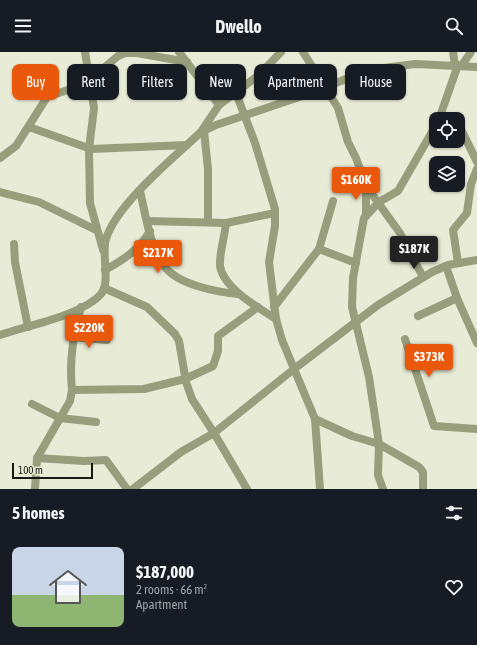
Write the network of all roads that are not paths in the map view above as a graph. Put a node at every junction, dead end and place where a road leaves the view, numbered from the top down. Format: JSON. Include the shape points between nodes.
{"nodes":[{"id":1,"x":85,"y":52,"type":"edge"},
{"id":2,"x":180,"y":52,"type":"edge"},
{"id":3,"x":281,"y":52,"type":"edge"},
{"id":4,"x":303,"y":52,"type":"edge"},
{"id":5,"x":453,"y":52,"type":"edge"},
{"id":6,"x":471,"y":52,"type":"edge"},
{"id":7,"x":187,"y":62,"type":"junction"},
{"id":8,"x":88,"y":64,"type":"edge"},
{"id":9,"x":107,"y":64,"type":"edge"},
{"id":10,"x":310,"y":64,"type":"edge"},
{"id":11,"x":458,"y":65,"type":"junction"},
{"id":12,"x":477,"y":67,"type":"edge"},
{"id":13,"x":337,"y":82,"type":"edge"},
{"id":14,"x":246,"y":85,"type":"edge"},
{"id":15,"x":67,"y":90,"type":"edge"},
{"id":16,"x":93,"y":100,"type":"edge"},
{"id":17,"x":226,"y":100,"type":"edge"},
{"id":18,"x":238,"y":100,"type":"edge"},
{"id":19,"x":285,"y":100,"type":"edge"},
{"id":20,"x":333,"y":100,"type":"edge"},
{"id":21,"x":219,"y":105,"type":"junction"},
{"id":22,"x":441,"y":112,"type":"edge"},
{"id":23,"x":243,"y":114,"type":"junction"},
{"id":24,"x":29,"y":127,"type":"junction"},
{"id":25,"x":202,"y":132,"type":"junction"},
{"id":26,"x":429,"y":137,"type":"edge"},
{"id":27,"x":465,"y":137,"type":"edge"},
{"id":28,"x":189,"y":144,"type":"junction"},
{"id":29,"x":207,"y":148,"type":"junction"},
{"id":30,"x":89,"y":149,"type":"junction"},
{"id":31,"x":0,"y":158,"type":"edge"},
{"id":32,"x":477,"y":162,"type":"edge"},
{"id":33,"x":477,"y":169,"type":"edge"},
{"id":34,"x":366,"y":186,"type":"junction"},
{"id":35,"x":140,"y":191,"type":"junction"},
{"id":36,"x":0,"y":192,"type":"edge"},
{"id":37,"x":333,"y":201,"type":"dead end"},
{"id":38,"x":379,"y":202,"type":"junction"},
{"id":39,"x":275,"y":214,"type":"junction"},
{"id":40,"x":366,"y":216,"type":"junction"},
{"id":41,"x":147,"y":221,"type":"junction"},
{"id":42,"x":208,"y":222,"type":"junction"},
{"id":43,"x":226,"y":223,"type":"junction"},
{"id":44,"x":96,"y":230,"type":"junction"},
{"id":45,"x":150,"y":231,"type":"junction"},
{"id":46,"x":14,"y":244,"type":"dead end"},
{"id":47,"x":319,"y":249,"type":"junction"},
{"id":48,"x":105,"y":254,"type":"junction"},
{"id":49,"x":477,"y":260,"type":"edge"},
{"id":50,"x":356,"y":263,"type":"junction"},
{"id":51,"x":458,"y":263,"type":"junction"},
{"id":52,"x":446,"y":266,"type":"junction"},
{"id":53,"x":105,"y":270,"type":"junction"},
{"id":54,"x":423,"y":277,"type":"junction"},
{"id":55,"x":104,"y":288,"type":"junction"},
{"id":56,"x":238,"y":294,"type":"junction"},
{"id":57,"x":458,"y":298,"type":"junction"},
{"id":58,"x":258,"y":307,"type":"junction"},
{"id":59,"x":274,"y":307,"type":"junction"},
{"id":60,"x":81,"y":308,"type":"junction"},
{"id":61,"x":418,"y":316,"type":"dead end"},
{"id":62,"x":276,"y":319,"type":"junction"},
{"id":63,"x":356,"y":321,"type":"junction"},
{"id":64,"x":28,"y":327,"type":"junction"},
{"id":65,"x":0,"y":335,"type":"edge"},
{"id":66,"x":73,"y":337,"type":"junction"},
{"id":67,"x":405,"y":339,"type":"dead end"},
{"id":68,"x":107,"y":340,"type":"dead end"},
{"id":69,"x":477,"y":343,"type":"edge"},
{"id":70,"x":294,"y":369,"type":"junction"},
{"id":71,"x":185,"y":379,"type":"junction"},
{"id":72,"x":72,"y":390,"type":"junction"},
{"id":73,"x":32,"y":404,"type":"dead end"},
{"id":74,"x":60,"y":418,"type":"junction"},
{"id":75,"x":315,"y":419,"type":"junction"},
{"id":76,"x":96,"y":422,"type":"dead end"},
{"id":77,"x":477,"y":428,"type":"edge"},
{"id":78,"x":214,"y":433,"type":"junction"},
{"id":79,"x":379,"y":444,"type":"junction"},
{"id":80,"x":37,"y":458,"type":"junction"},
{"id":81,"x":136,"y":488,"type":"edge"},
{"id":82,"x":35,"y":489,"type":"edge"},
{"id":83,"x":127,"y":489,"type":"edge"},
{"id":84,"x":247,"y":489,"type":"edge"},
{"id":85,"x":320,"y":489,"type":"edge"},
{"id":86,"x":383,"y":489,"type":"edge"},
{"id":87,"x":423,"y":489,"type":"edge"}],
"edges":[{"from":1,"to":8,"type":"street"},
{"from":2,"to":7,"type":"street"},
{"from":3,"to":14,"type":"street","via":[[265,70]]},
{"from":4,"to":10,"type":"street"},
{"from":5,"to":11,"type":"street"},
{"from":6,"to":11,"type":"street"},
{"from":7,"to":9,"type":"street","via":[[125,53]]},
{"from":7,"to":21,"type":"street"},
{"from":11,"to":12,"type":"street"},
{"from":11,"to":13,"type":"street","via":[[414,64],[377,68]]},
{"from":11,"to":22,"type":"street"},
{"from":15,"to":24,"type":"street","via":[[49,95]]},
{"from":16,"to":30,"type":"street"},
{"from":17,"to":21,"type":"street"},
{"from":18,"to":23,"type":"street"},
{"from":19,"to":23,"type":"street"},
{"from":20,"to":34,"type":"street","via":[[338,108],[348,142]]},
{"from":21,"to":25,"type":"street"},
{"from":23,"to":25,"type":"street"},
{"from":23,"to":39,"type":"street","via":[[255,143]]},
{"from":24,"to":30,"type":"street"},
{"from":24,"to":31,"type":"street","via":[[16,146]]},
{"from":25,"to":28,"type":"street"},
{"from":25,"to":29,"type":"street"},
{"from":26,"to":38,"type":"street","via":[[398,191]]},
{"from":27,"to":32,"type":"street"},
{"from":28,"to":29,"type":"street"},
{"from":28,"to":30,"type":"street"},
{"from":28,"to":35,"type":"street"},
{"from":29,"to":42,"type":"street"},
{"from":30,"to":44,"type":"street","via":[[90,203]]},
{"from":33,"to":51,"type":"street","via":[[471,184],[467,213],[453,230]]},
{"from":34,"to":38,"type":"street"},
{"from":34,"to":40,"type":"street"},
{"from":35,"to":41,"type":"street"},
{"from":35,"to":48,"type":"street","via":[[118,214],[105,240]]},
{"from":36,"to":44,"type":"street","via":[[39,202]]},
{"from":37,"to":47,"type":"street"},
{"from":38,"to":40,"type":"street"},
{"from":38,"to":54,"type":"street","via":[[400,233]]},
{"from":39,"to":43,"type":"street"},
{"from":39,"to":59,"type":"street","via":[[269,262]]},
{"from":40,"to":50,"type":"street"},
{"from":41,"to":42,"type":"street"},
{"from":41,"to":45,"type":"street"},
{"from":42,"to":43,"type":"street"},
{"from":43,"to":56,"type":"street","via":[[221,268]]},
{"from":44,"to":48,"type":"street"},
{"from":45,"to":53,"type":"street","via":[[144,242],[132,253]]},
{"from":45,"to":56,"type":"street","via":[[155,248],[166,268],[196,286]]},
{"from":46,"to":64,"type":"street","via":[[15,262]]},
{"from":47,"to":50,"type":"street"},
{"from":47,"to":59,"type":"street"},
{"from":48,"to":53,"type":"street"},
{"from":49,"to":51,"type":"street"},
{"from":50,"to":63,"type":"street","via":[[352,307]]},
{"from":51,"to":52,"type":"street"},
{"from":52,"to":54,"type":"street"},
{"from":52,"to":57,"type":"street"},
{"from":53,"to":55,"type":"street"},
{"from":54,"to":63,"type":"street"},
{"from":55,"to":60,"type":"street","via":[[101,294]]},
{"from":55,"to":71,"type":"street","via":[[147,306],[175,334],[179,342]]},
{"from":56,"to":58,"type":"street"},
{"from":57,"to":61,"type":"street"},
{"from":57,"to":69,"type":"street"},
{"from":58,"to":62,"type":"street"},
{"from":58,"to":71,"type":"street","via":[[218,336],[218,351],[213,366]]},
{"from":59,"to":62,"type":"street"},
{"from":60,"to":64,"type":"street"},
{"from":60,"to":66,"type":"street"},
{"from":62,"to":70,"type":"street"},
{"from":63,"to":70,"type":"street"},
{"from":63,"to":79,"type":"street","via":[[369,377]]},
{"from":64,"to":65,"type":"street"},
{"from":66,"to":68,"type":"street"},
{"from":66,"to":72,"type":"street","via":[[70,364]]},
{"from":67,"to":77,"type":"street","via":[[434,426]]},
{"from":70,"to":75,"type":"street"},
{"from":70,"to":78,"type":"street"},
{"from":71,"to":72,"type":"street","via":[[144,389]]},
{"from":71,"to":78,"type":"street","via":[[192,399]]},
{"from":72,"to":74,"type":"street","via":[[70,401]]},
{"from":73,"to":74,"type":"street"},
{"from":74,"to":76,"type":"street"},
{"from":74,"to":80,"type":"street"},
{"from":75,"to":79,"type":"street","via":[[352,436]]},
{"from":75,"to":85,"type":"street"},
{"from":78,"to":81,"type":"street","via":[[182,452]]},
{"from":78,"to":84,"type":"street"},
{"from":79,"to":86,"type":"street","via":[[378,475]]},
{"from":79,"to":87,"type":"street","via":[[422,469]]},
{"from":80,"to":82,"type":"street"},
{"from":80,"to":83,"type":"street","via":[[106,460]]}]}
